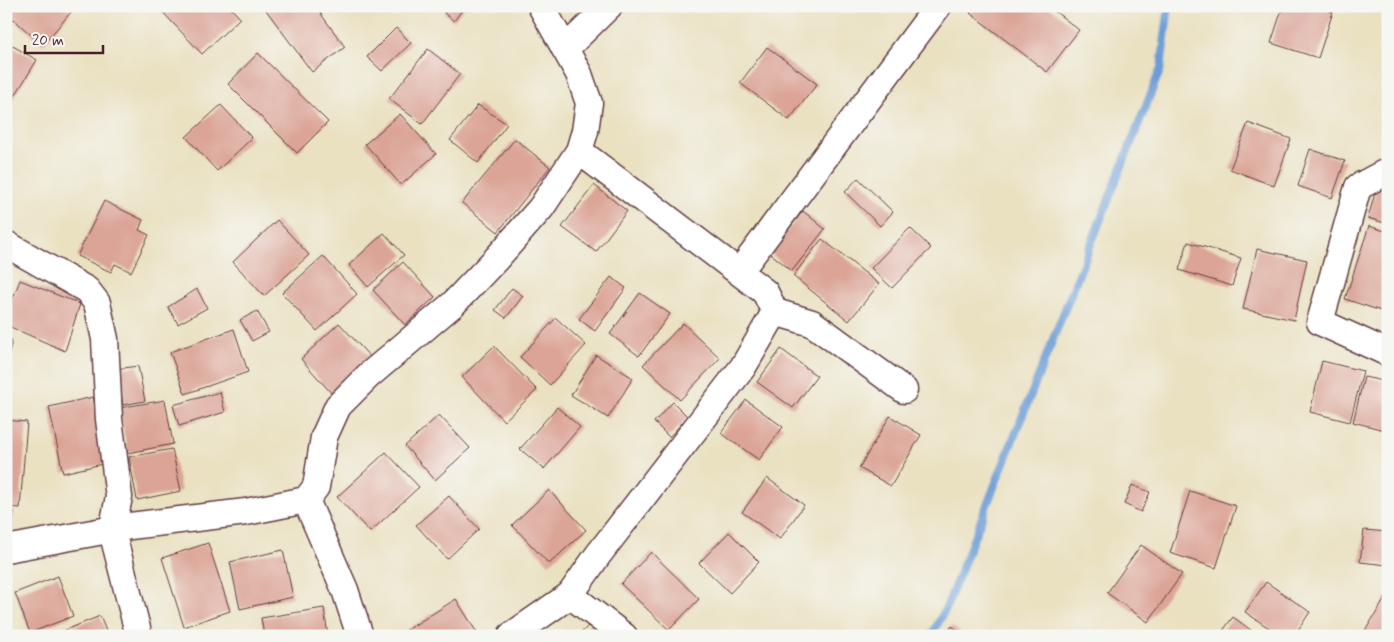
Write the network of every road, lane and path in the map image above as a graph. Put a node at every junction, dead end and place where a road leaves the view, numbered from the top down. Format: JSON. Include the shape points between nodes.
{"nodes":[{"id":1,"x":541,"y":6,"type":"edge"},
{"id":2,"x":609,"y":6,"type":"edge"},
{"id":3,"x":938,"y":6,"type":"edge"},
{"id":4,"x":565,"y":49,"type":"junction"},
{"id":5,"x":579,"y":151,"type":"junction"},
{"id":6,"x":1388,"y":171,"type":"edge"},
{"id":7,"x":6,"y":244,"type":"edge"},
{"id":8,"x":740,"y":271,"type":"junction"},
{"id":9,"x":775,"y":312,"type":"junction"},
{"id":10,"x":1388,"y":353,"type":"edge"},
{"id":11,"x":904,"y":390,"type":"dead end"},
{"id":12,"x":306,"y":500,"type":"junction"},
{"id":13,"x":112,"y":531,"type":"junction"},
{"id":14,"x":6,"y":549,"type":"edge"},
{"id":15,"x":570,"y":595,"type":"junction"},
{"id":16,"x":139,"y":636,"type":"edge"},
{"id":17,"x":360,"y":636,"type":"edge"},
{"id":18,"x":511,"y":636,"type":"edge"},
{"id":19,"x":624,"y":636,"type":"edge"}],
"edges":[{"from":1,"to":4,"type":"street"},
{"from":2,"to":4,"type":"street"},
{"from":3,"to":8,"type":"street"},
{"from":4,"to":5,"type":"street","via":[[579,74],[589,103]]},
{"from":5,"to":8,"type":"street"},
{"from":5,"to":12,"type":"street","via":[[541,208],[453,304],[368,376],[338,406],[324,437],[316,487]]},
{"from":6,"to":10,"type":"street","via":[[1358,186],[1320,322]]},
{"from":7,"to":13,"type":"street","via":[[87,290],[97,303],[105,339],[109,420],[119,498]]},
{"from":8,"to":9,"type":"street","via":[[765,292]]},
{"from":9,"to":11,"type":"street","via":[[812,323]]},
{"from":9,"to":15,"type":"street","via":[[743,366]]},
{"from":12,"to":13,"type":"street"},
{"from":12,"to":17,"type":"street","via":[[345,590]]},
{"from":13,"to":14,"type":"street"},
{"from":13,"to":16,"type":"street"},
{"from":15,"to":18,"type":"street"},
{"from":15,"to":19,"type":"street"}]}
